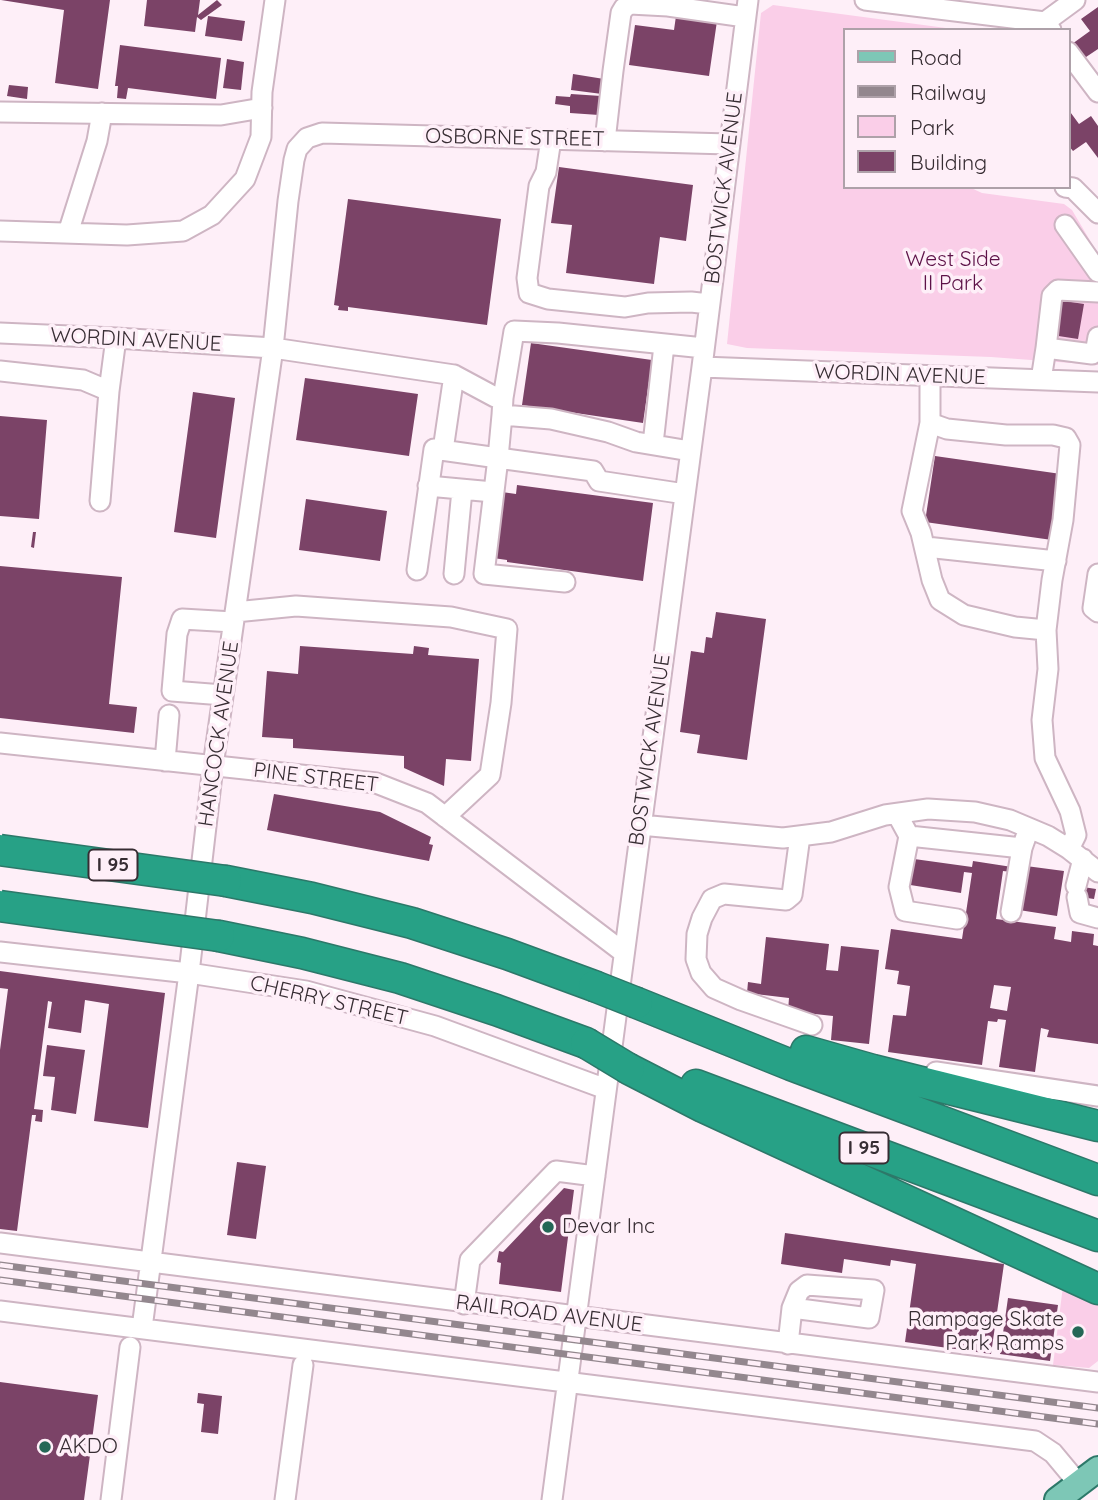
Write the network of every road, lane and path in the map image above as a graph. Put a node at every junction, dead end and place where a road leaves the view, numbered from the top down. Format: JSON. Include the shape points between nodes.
{"nodes":[{"id":1,"x":275,"y":0,"type":"edge"},
{"id":2,"x":864,"y":0,"type":"edge"},
{"id":3,"x":1075,"y":0,"type":"edge"},
{"id":4,"x":916,"y":3,"type":"edge"},
{"id":5,"x":747,"y":8,"type":"edge"},
{"id":6,"x":986,"y":23,"type":"edge"},
{"id":7,"x":1048,"y":26,"type":"edge"},
{"id":8,"x":1070,"y":55,"type":"edge"},
{"id":9,"x":1098,"y":92,"type":"edge"},
{"id":10,"x":262,"y":108,"type":"junction"},
{"id":11,"x":0,"y":112,"type":"edge"},
{"id":12,"x":102,"y":113,"type":"junction"},
{"id":13,"x":551,"y":139,"type":"junction"},
{"id":14,"x":605,"y":141,"type":"junction"},
{"id":15,"x":302,"y":142,"type":"joint"},
{"id":16,"x":729,"y":144,"type":"junction"},
{"id":17,"x":1070,"y":188,"type":"edge"},
{"id":18,"x":1094,"y":200,"type":"edge"},
{"id":19,"x":1065,"y":225,"type":"dead end"},
{"id":20,"x":0,"y":230,"type":"edge"},
{"id":21,"x":68,"y":233,"type":"junction"},
{"id":22,"x":1098,"y":272,"type":"edge"},
{"id":23,"x":1098,"y":292,"type":"edge"},
{"id":24,"x":709,"y":304,"type":"junction"},
{"id":25,"x":0,"y":333,"type":"edge"},
{"id":26,"x":1098,"y":337,"type":"edge"},
{"id":27,"x":116,"y":338,"type":"junction"},
{"id":28,"x":664,"y":345,"type":"junction"},
{"id":29,"x":273,"y":348,"type":"junction"},
{"id":30,"x":1046,"y":348,"type":"junction"},
{"id":31,"x":703,"y":358,"type":"junction"},
{"id":32,"x":0,"y":371,"type":"edge"},
{"id":33,"x":454,"y":375,"type":"junction"},
{"id":34,"x":930,"y":376,"type":"junction"},
{"id":35,"x":1041,"y":380,"type":"junction"},
{"id":36,"x":1098,"y":382,"type":"edge"},
{"id":37,"x":109,"y":391,"type":"junction"},
{"id":38,"x":503,"y":407,"type":"junction"},
{"id":39,"x":930,"y":423,"type":"junction"},
{"id":40,"x":653,"y":444,"type":"junction"},
{"id":41,"x":443,"y":450,"type":"junction"},
{"id":42,"x":690,"y":451,"type":"junction"},
{"id":43,"x":498,"y":457,"type":"junction"},
{"id":44,"x":428,"y":486,"type":"junction"},
{"id":45,"x":462,"y":489,"type":"junction"},
{"id":46,"x":493,"y":492,"type":"junction"},
{"id":47,"x":685,"y":494,"type":"junction"},
{"id":48,"x":100,"y":501,"type":"dead end"},
{"id":49,"x":926,"y":547,"type":"junction"},
{"id":50,"x":1056,"y":561,"type":"junction"},
{"id":51,"x":417,"y":570,"type":"dead end"},
{"id":52,"x":1098,"y":574,"type":"edge"},
{"id":53,"x":454,"y":575,"type":"dead end"},
{"id":54,"x":565,"y":582,"type":"dead end"},
{"id":55,"x":1096,"y":610,"type":"edge"},
{"id":56,"x":234,"y":617,"type":"junction"},
{"id":57,"x":1046,"y":630,"type":"junction"},
{"id":58,"x":223,"y":695,"type":"junction"},
{"id":59,"x":169,"y":715,"type":"dead end"},
{"id":60,"x":0,"y":743,"type":"edge"},
{"id":61,"x":165,"y":761,"type":"junction"},
{"id":62,"x":213,"y":766,"type":"junction"},
{"id":63,"x":897,"y":814,"type":"junction"},
{"id":64,"x":445,"y":817,"type":"junction"},
{"id":65,"x":640,"y":825,"type":"junction"},
{"id":66,"x":1030,"y":828,"type":"junction"},
{"id":67,"x":800,"y":836,"type":"junction"},
{"id":68,"x":909,"y":836,"type":"junction"},
{"id":69,"x":1022,"y":848,"type":"junction"},
{"id":70,"x":0,"y":850,"type":"edge"},
{"id":71,"x":1086,"y":884,"type":"edge"},
{"id":72,"x":0,"y":906,"type":"edge"},
{"id":73,"x":1011,"y":912,"type":"dead end"},
{"id":74,"x":957,"y":919,"type":"dead end"},
{"id":75,"x":0,"y":952,"type":"edge"},
{"id":76,"x":623,"y":952,"type":"junction"},
{"id":77,"x":189,"y":973,"type":"junction"},
{"id":78,"x":637,"y":1003,"type":"junction"},
{"id":79,"x":812,"y":1025,"type":"dead end"},
{"id":80,"x":630,"y":1064,"type":"junction"},
{"id":81,"x":917,"y":1068,"type":"dead end"},
{"id":82,"x":606,"y":1089,"type":"junction"},
{"id":83,"x":1098,"y":1096,"type":"edge"},
{"id":84,"x":1098,"y":1126,"type":"edge"},
{"id":85,"x":595,"y":1177,"type":"junction"},
{"id":86,"x":1098,"y":1180,"type":"edge"},
{"id":87,"x":1098,"y":1236,"type":"edge"},
{"id":88,"x":0,"y":1243,"type":"edge"},
{"id":89,"x":152,"y":1264,"type":"junction"},
{"id":90,"x":1098,"y":1289,"type":"edge"},
{"id":91,"x":464,"y":1304,"type":"junction"},
{"id":92,"x":792,"y":1308,"type":"dead end"},
{"id":93,"x":0,"y":1311,"type":"edge"},
{"id":94,"x":576,"y":1318,"type":"junction"},
{"id":95,"x":142,"y":1328,"type":"junction"},
{"id":96,"x":788,"y":1344,"type":"junction"},
{"id":97,"x":130,"y":1347,"type":"dead end"},
{"id":98,"x":303,"y":1365,"type":"dead end"},
{"id":99,"x":567,"y":1381,"type":"junction"},
{"id":100,"x":1098,"y":1382,"type":"edge"},
{"id":101,"x":1088,"y":1476,"type":"edge"},
{"id":102,"x":111,"y":1500,"type":"edge"},
{"id":103,"x":285,"y":1500,"type":"edge"},
{"id":104,"x":552,"y":1500,"type":"edge"},
{"id":105,"x":1057,"y":1500,"type":"edge"}],
"edges":[{"from":1,"to":10,"type":"street"},
{"from":2,"to":4,"type":"street"},
{"from":3,"to":7,"type":"street"},
{"from":4,"to":6,"type":"street"},
{"from":5,"to":14,"type":"street","via":[[630,4],[624,8]]},
{"from":5,"to":16,"type":"street","name":"BOSTWICK AVENUE"},
{"from":6,"to":7,"type":"street"},
{"from":8,"to":9,"type":"street"},
{"from":10,"to":12,"type":"street","via":[[221,115]]},
{"from":10,"to":21,"type":"street","via":[[261,136],[245,179],[212,215],[183,231]]},
{"from":11,"to":12,"type":"street"},
{"from":12,"to":21,"type":"street"},
{"from":13,"to":14,"type":"street","name":"OSBORNE STREET"},
{"from":13,"to":15,"type":"street","name":"OSBORNE STREET","via":[[322,133]]},
{"from":13,"to":24,"type":"street","via":[[546,172],[538,186],[529,293],[625,307]]},
{"from":14,"to":16,"type":"street","name":"OSBORNE STREET"},
{"from":15,"to":29,"type":"street","name":"HANCOCK AVENUE","via":[[294,160]]},
{"from":16,"to":24,"type":"street","name":"BOSTWICK AVENUE"},
{"from":17,"to":18,"type":"street"},
{"from":19,"to":22,"type":"street"},
{"from":20,"to":21,"type":"street"},
{"from":23,"to":30,"type":"street","via":[[1058,290],[1052,296]]},
{"from":24,"to":31,"type":"street","name":"BOSTWICK AVENUE"},
{"from":25,"to":27,"type":"street","name":"WORDIN AVENUE"},
{"from":26,"to":30,"type":"street","via":[[1092,354]]},
{"from":27,"to":29,"type":"street","name":"WORDIN AVENUE"},
{"from":27,"to":37,"type":"street"},
{"from":28,"to":31,"type":"street","name":"WORDIN AVENUE"},
{"from":28,"to":38,"type":"street","name":"WORDIN AVENUE","via":[[514,331]]},
{"from":28,"to":40,"type":"street"},
{"from":29,"to":33,"type":"street","name":"WORDIN AVENUE"},
{"from":29,"to":56,"type":"street","name":"HANCOCK AVENUE"},
{"from":30,"to":35,"type":"street"},
{"from":31,"to":34,"type":"street","name":"WORDIN AVENUE"},
{"from":31,"to":42,"type":"street","name":"BOSTWICK AVENUE"},
{"from":32,"to":37,"type":"street","via":[[83,380]]},
{"from":33,"to":38,"type":"street","name":"WORDIN AVENUE","via":[[495,397]]},
{"from":33,"to":41,"type":"street"},
{"from":34,"to":35,"type":"street","name":"WORDIN AVENUE"},
{"from":34,"to":39,"type":"street"},
{"from":35,"to":36,"type":"street","name":"WORDIN AVENUE"},
{"from":37,"to":48,"type":"street"},
{"from":38,"to":40,"type":"street","name":"WORDIN AVENUE"},
{"from":38,"to":43,"type":"street"},
{"from":39,"to":49,"type":"street","via":[[912,511]]},
{"from":39,"to":50,"type":"street","via":[[947,429],[1066,438],[1070,445]]},
{"from":40,"to":42,"type":"street","name":"WORDIN AVENUE"},
{"from":41,"to":43,"type":"street"},
{"from":41,"to":44,"type":"street","via":[[434,449]]},
{"from":42,"to":47,"type":"street","name":"BOSTWICK AVENUE"},
{"from":43,"to":46,"type":"street"},
{"from":43,"to":47,"type":"street","via":[[593,471],[599,481]]},
{"from":44,"to":45,"type":"street"},
{"from":44,"to":51,"type":"street"},
{"from":45,"to":46,"type":"street"},
{"from":45,"to":53,"type":"street"},
{"from":46,"to":54,"type":"street","via":[[484,574]]},
{"from":47,"to":65,"type":"street","name":"BOSTWICK AVENUE"},
{"from":49,"to":50,"type":"street"},
{"from":49,"to":57,"type":"street","via":[[940,600],[964,615]]},
{"from":50,"to":57,"type":"street"},
{"from":52,"to":55,"type":"street"},
{"from":56,"to":58,"type":"street","name":"HANCOCK AVENUE"},
{"from":56,"to":58,"type":"street","via":[[182,620],[177,634],[172,691]]},
{"from":56,"to":64,"type":"street","via":[[296,606],[451,617],[507,629],[490,775]]},
{"from":57,"to":71,"type":"street","via":[[1045,758],[1070,811]]},
{"from":58,"to":62,"type":"street","name":"HANCOCK AVENUE"},
{"from":59,"to":61,"type":"street"},
{"from":60,"to":61,"type":"street","name":"PINE STREET"},
{"from":61,"to":62,"type":"street","name":"PINE STREET"},
{"from":62,"to":64,"type":"street","name":"PINE STREET","via":[[376,783],[427,803]]},
{"from":62,"to":77,"type":"street","name":"HANCOCK AVENUE"},
{"from":63,"to":66,"type":"street","via":[[928,809],[975,811]]},
{"from":63,"to":67,"type":"street"},
{"from":63,"to":68,"type":"street"},
{"from":64,"to":76,"type":"street","name":"PINE STREET"},
{"from":65,"to":67,"type":"street","via":[[750,837]]},
{"from":65,"to":76,"type":"street","name":"BOSTWICK AVENUE"},
{"from":66,"to":69,"type":"street"},
{"from":66,"to":71,"type":"street"},
{"from":67,"to":79,"type":"street","via":[[792,895],[786,900],[724,894],[712,899],[697,934],[696,959],[714,988]]},
{"from":68,"to":69,"type":"street"},
{"from":68,"to":74,"type":"street","via":[[899,887],[905,911]]},
{"from":69,"to":73,"type":"street"},
{"from":70,"to":78,"type":"highway","number":"I 95","bridge":true,"via":[[226,881],[312,898],[412,923]]},
{"from":72,"to":80,"type":"highway","bridge":true,"via":[[219,936],[302,953],[400,978],[496,1010]]},
{"from":75,"to":77,"type":"street","name":"CHERRY STREET"},
{"from":76,"to":82,"type":"street","name":"BOSTWICK AVENUE"},
{"from":77,"to":82,"type":"street","name":"CHERRY STREET","via":[[306,991],[387,1012]]},
{"from":77,"to":89,"type":"street","name":"HANCOCK AVENUE"},
{"from":78,"to":84,"type":"highway","via":[[873,1070]]},
{"from":78,"to":86,"type":"highway","number":"I 95"},
{"from":80,"to":87,"type":"highway","number":"I 95"},
{"from":80,"to":90,"type":"highway","via":[[703,1107]]},
{"from":81,"to":83,"type":"street"},
{"from":82,"to":85,"type":"street","name":"BOSTWICK AVENUE"},
{"from":85,"to":91,"type":"street","via":[[556,1171],[470,1260]]},
{"from":85,"to":94,"type":"street","name":"BOSTWICK AVENUE"},
{"from":88,"to":89,"type":"street","name":"RAILROAD AVENUE"},
{"from":89,"to":91,"type":"street","name":"RAILROAD AVENUE"},
{"from":89,"to":95,"type":"street","name":"HANCOCK AVENUE"},
{"from":91,"to":94,"type":"street","name":"RAILROAD AVENUE"},
{"from":92,"to":96,"type":"street"},
{"from":93,"to":95,"type":"street"},
{"from":94,"to":96,"type":"street","name":"RAILROAD AVENUE"},
{"from":94,"to":99,"type":"street","name":"BOSTWICK AVENUE"},
{"from":95,"to":99,"type":"street"},
{"from":96,"to":100,"type":"street","name":"RAILROAD AVENUE"},
{"from":97,"to":102,"type":"street"},
{"from":98,"to":103,"type":"street"},
{"from":99,"to":101,"type":"street","via":[[1035,1441]]},
{"from":99,"to":104,"type":"street","name":"BOSTWICK AVENUE"},
{"from":101,"to":105,"type":"main road"}]}
